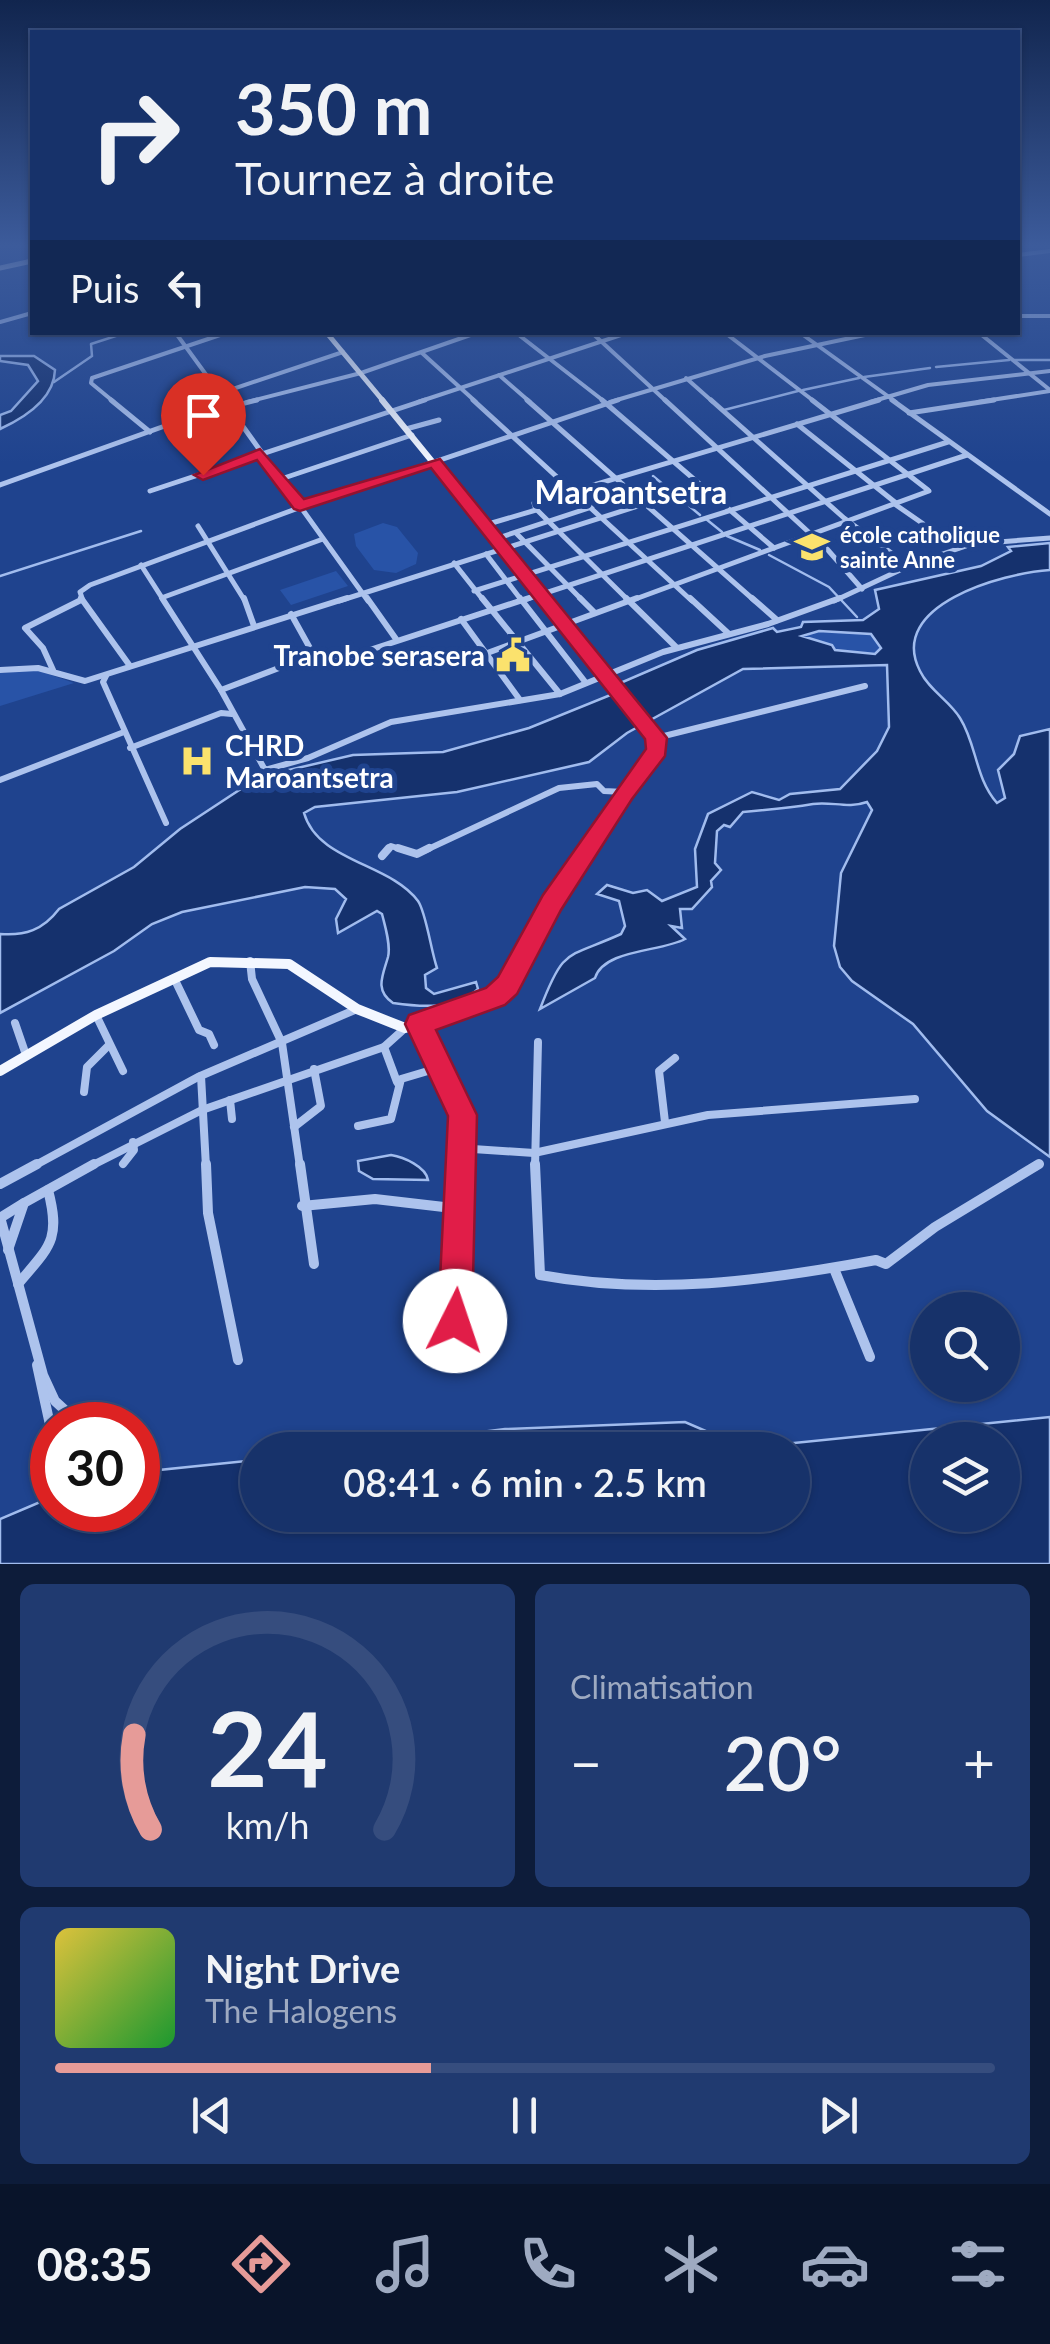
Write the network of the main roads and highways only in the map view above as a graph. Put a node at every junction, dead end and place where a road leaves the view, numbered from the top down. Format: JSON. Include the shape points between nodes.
{"nodes":[{"id":1,"x":329,"y":335,"type":"edge"},
{"id":2,"x":653,"y":734,"type":"joint"},
{"id":3,"x":0,"y":1071,"type":"edge"}],
"edges":[{"from":1,"to":2,"type":"main road"},
{"from":2,"to":3,"type":"main road","via":[[657,750],[495,997],[405,1028],[357,1010],[289,964],[210,962],[96,1015]]}]}
